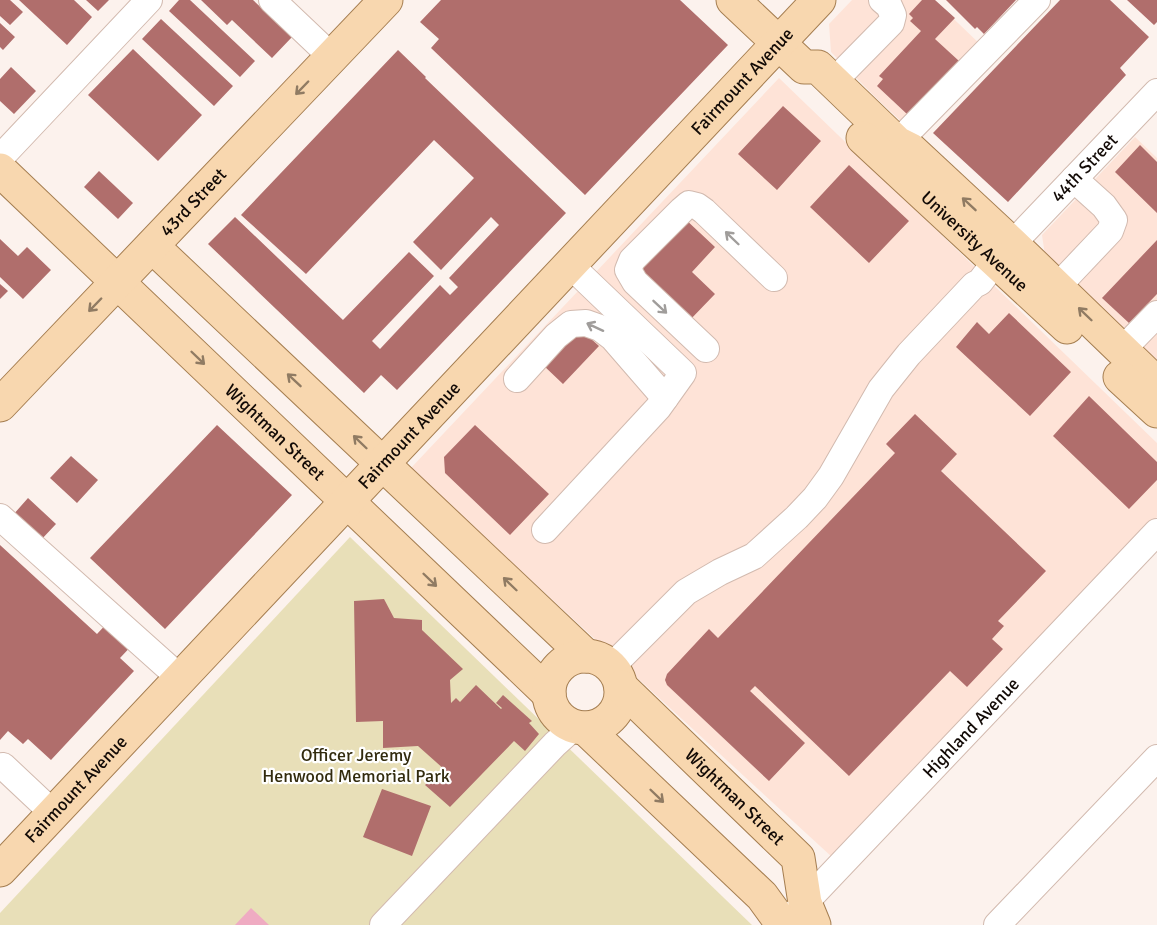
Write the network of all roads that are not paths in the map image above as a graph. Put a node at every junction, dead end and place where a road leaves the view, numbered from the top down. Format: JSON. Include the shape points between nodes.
{"nodes":[{"id":1,"x":149,"y":0,"type":"edge"},
{"id":2,"x":272,"y":0,"type":"edge"},
{"id":3,"x":386,"y":0,"type":"edge"},
{"id":4,"x":733,"y":0,"type":"edge"},
{"id":5,"x":819,"y":0,"type":"edge"},
{"id":6,"x":882,"y":0,"type":"edge"},
{"id":7,"x":1037,"y":0,"type":"edge"},
{"id":8,"x":778,"y":43,"type":"junction"},
{"id":9,"x":332,"y":57,"type":"junction"},
{"id":10,"x":804,"y":67,"type":"junction"},
{"id":11,"x":833,"y":82,"type":"junction"},
{"id":12,"x":1157,"y":92,"type":"edge"},
{"id":13,"x":897,"y":143,"type":"junction"},
{"id":14,"x":0,"y":158,"type":"edge"},
{"id":15,"x":0,"y":170,"type":"edge"},
{"id":16,"x":1074,"y":179,"type":"junction"},
{"id":17,"x":152,"y":246,"type":"junction"},
{"id":18,"x":1004,"y":253,"type":"junction"},
{"id":19,"x":570,"y":265,"type":"junction"},
{"id":20,"x":774,"y":278,"type":"dead end"},
{"id":21,"x":118,"y":281,"type":"junction"},
{"id":22,"x":1057,"y":287,"type":"junction"},
{"id":23,"x":1157,"y":314,"type":"edge"},
{"id":24,"x":706,"y":349,"type":"dead end"},
{"id":25,"x":1122,"y":350,"type":"junction"},
{"id":26,"x":517,"y":379,"type":"dead end"},
{"id":27,"x":1157,"y":384,"type":"edge"},
{"id":28,"x":666,"y":398,"type":"junction"},
{"id":29,"x":0,"y":405,"type":"edge"},
{"id":30,"x":1157,"y":411,"type":"edge"},
{"id":31,"x":383,"y":464,"type":"junction"},
{"id":32,"x":347,"y":501,"type":"junction"},
{"id":33,"x":0,"y":517,"type":"edge"},
{"id":34,"x":545,"y":530,"type":"dead end"},
{"id":35,"x":1157,"y":532,"type":"edge"},
{"id":36,"x":606,"y":670,"type":"junction"},
{"id":37,"x":180,"y":678,"type":"junction"},
{"id":38,"x":549,"y":694,"type":"junction"},
{"id":39,"x":580,"y":727,"type":"junction"},
{"id":40,"x":1157,"y":758,"type":"edge"},
{"id":41,"x":0,"y":768,"type":"edge"},
{"id":42,"x":53,"y":813,"type":"junction"},
{"id":43,"x":0,"y":870,"type":"edge"},
{"id":44,"x":796,"y":920,"type":"edge"},
{"id":45,"x":383,"y":925,"type":"edge"},
{"id":46,"x":997,"y":925,"type":"edge"}],
"edges":[{"from":1,"to":14,"type":"street"},
{"from":2,"to":9,"type":"street"},
{"from":3,"to":9,"type":"main road","name":"43rd Street"},
{"from":4,"to":8,"type":"main road","name":"University Avenue"},
{"from":5,"to":8,"type":"main road","name":"Fairmount Avenue"},
{"from":6,"to":11,"type":"street","via":[[893,15],[891,23]]},
{"from":7,"to":13,"type":"street"},
{"from":8,"to":10,"type":"main road","name":"University Avenue"},
{"from":8,"to":19,"type":"main road","name":"Fairmount Avenue"},
{"from":9,"to":17,"type":"main road","name":"43rd Street","one_way":true},
{"from":10,"to":11,"type":"main road","name":"University Avenue","via":[[818,67]]},
{"from":10,"to":18,"type":"main road","name":"University Avenue","via":[[802,81]]},
{"from":11,"to":13,"type":"main road","name":"University Avenue"},
{"from":12,"to":16,"type":"street","name":"44th Street"},
{"from":18,"to":13,"type":"main road","name":"University Avenue","one_way":true,"via":[[911,150]]},
{"from":15,"to":21,"type":"main road","name":"Wightman Street"},
{"from":16,"to":18,"type":"street","name":"44th Street"},
{"from":16,"to":22,"type":"street","via":[[1114,220],[1110,231]]},
{"from":17,"to":21,"type":"main road","name":"43rd Street"},
{"from":31,"to":17,"type":"main road","name":"Wightman Street","one_way":true},
{"from":18,"to":22,"type":"main road","name":"University Avenue"},
{"from":18,"to":30,"type":"main road","name":"University Avenue"},
{"from":18,"to":36,"type":"street","name":"44th Street","via":[[881,389],[831,477],[797,517],[753,556],[686,592]]},
{"from":19,"to":28,"type":"street","via":[[683,373]]},
{"from":19,"to":31,"type":"main road","name":"Fairmount Avenue"},
{"from":20,"to":24,"type":"street","one_way":true,"via":[[704,211],[690,204],[632,260],[628,270],[634,282]]},
{"from":21,"to":29,"type":"main road","name":"43rd Street","one_way":true},
{"from":21,"to":32,"type":"main road","name":"Wightman Street","one_way":true},
{"from":25,"to":22,"type":"main road","name":"University Avenue","one_way":true},
{"from":23,"to":25,"type":"street"},
{"from":25,"to":27,"type":"main road","name":"University Avenue"},
{"from":28,"to":26,"type":"street","one_way":true,"via":[[613,338],[586,323],[571,324],[556,336]]},
{"from":28,"to":34,"type":"street"},
{"from":31,"to":32,"type":"main road","name":"Fairmount Avenue"},
{"from":36,"to":31,"type":"main road","name":"Wightman Street","one_way":true},
{"from":32,"to":37,"type":"main road","name":"Fairmount Avenue"},
{"from":32,"to":38,"type":"main road","name":"Wightman Street","one_way":true},
{"from":33,"to":37,"type":"street"},
{"from":35,"to":44,"type":"street","name":"Highland Avenue"},
{"from":36,"to":38,"type":"main road","via":[[574,657],[555,671]]},
{"from":36,"to":39,"type":"main road","via":[[620,699],[616,710],[597,726]]},
{"from":36,"to":44,"type":"main road","name":"Wightman Street","via":[[798,858]]},
{"from":37,"to":42,"type":"main road","name":"Fairmount Avenue"},
{"from":38,"to":39,"type":"main road","name":"Wightman Street","via":[[557,714],[565,722]]},
{"from":39,"to":44,"type":"main road","name":"Wightman Street","one_way":true,"via":[[762,896]]},
{"from":39,"to":45,"type":"street","via":[[555,744]]},
{"from":40,"to":46,"type":"street"},
{"from":41,"to":42,"type":"street","via":[[3,766]]},
{"from":42,"to":43,"type":"main road","name":"Fairmount Avenue"}]}
